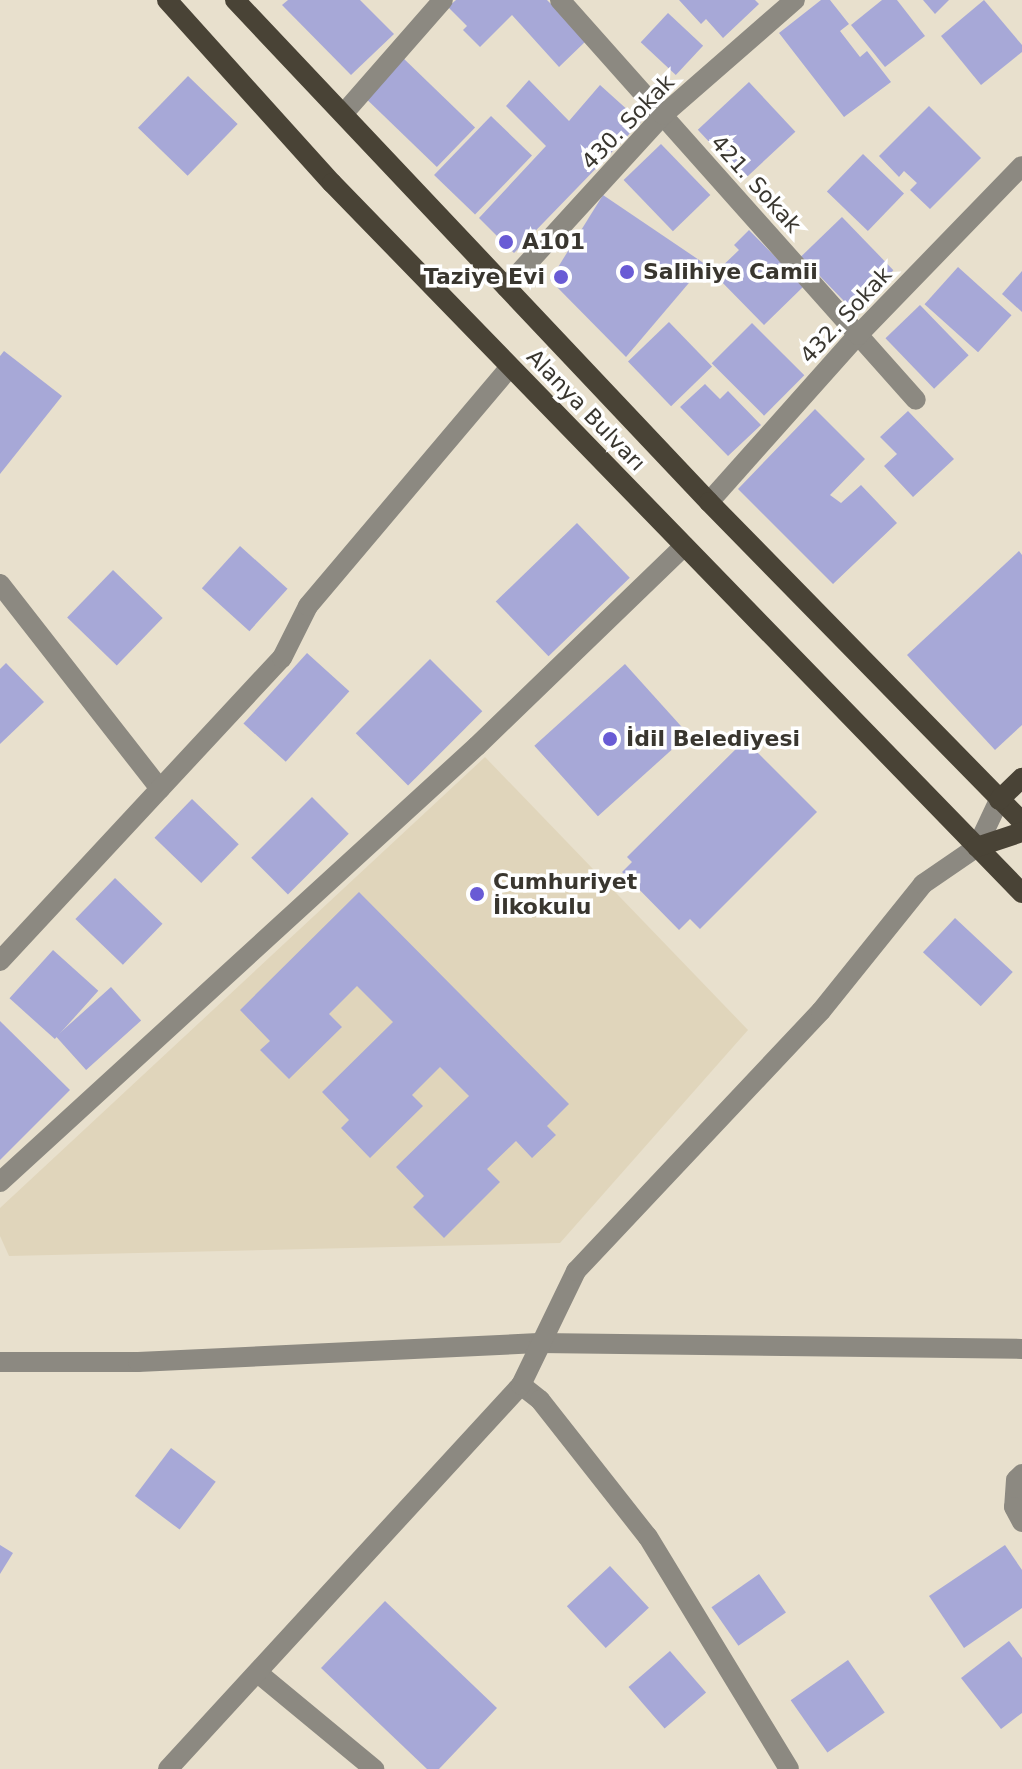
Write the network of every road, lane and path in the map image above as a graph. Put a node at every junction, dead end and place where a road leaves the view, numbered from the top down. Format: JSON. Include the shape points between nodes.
{"nodes":[{"id":1,"x":167,"y":0,"type":"edge"},
{"id":2,"x":235,"y":0,"type":"edge"},
{"id":3,"x":443,"y":0,"type":"edge"},
{"id":4,"x":560,"y":0,"type":"edge"},
{"id":5,"x":795,"y":0,"type":"edge"},
{"id":6,"x":344,"y":113,"type":"junction"},
{"id":7,"x":663,"y":115,"type":"junction"},
{"id":8,"x":1022,"y":166,"type":"edge"},
{"id":9,"x":506,"y":287,"type":"junction"},
{"id":10,"x":858,"y":335,"type":"junction"},
{"id":11,"x":510,"y":367,"type":"junction"},
{"id":12,"x":916,"y":400,"type":"dead end"},
{"id":13,"x":709,"y":502,"type":"junction"},
{"id":14,"x":684,"y":546,"type":"junction"},
{"id":15,"x":0,"y":584,"type":"edge"},
{"id":16,"x":1022,"y":778,"type":"edge"},
{"id":17,"x":160,"y":789,"type":"junction"},
{"id":18,"x":999,"y":800,"type":"junction"},
{"id":19,"x":1022,"y":822,"type":"edge"},
{"id":20,"x":1022,"y":832,"type":"edge"},
{"id":21,"x":977,"y":847,"type":"junction"},
{"id":22,"x":1022,"y":893,"type":"edge"},
{"id":23,"x":0,"y":961,"type":"edge"},
{"id":24,"x":0,"y":1182,"type":"edge"},
{"id":25,"x":539,"y":1343,"type":"junction"},
{"id":26,"x":1022,"y":1349,"type":"edge"},
{"id":27,"x":0,"y":1362,"type":"edge"},
{"id":28,"x":521,"y":1385,"type":"junction"},
{"id":29,"x":1022,"y":1474,"type":"edge"},
{"id":30,"x":1022,"y":1522,"type":"edge"},
{"id":31,"x":258,"y":1673,"type":"junction"},
{"id":32,"x":168,"y":1769,"type":"edge"},
{"id":33,"x":374,"y":1769,"type":"edge"},
{"id":34,"x":789,"y":1769,"type":"edge"}],
"edges":[{"from":1,"to":11,"type":"main road","name":"Alanya Bulvarı","via":[[332,183]]},
{"from":2,"to":6,"type":"main road","name":"Alanya Bulvarı"},
{"from":3,"to":6,"type":"street"},
{"from":4,"to":7,"type":"street","name":"421. Sokak"},
{"from":5,"to":7,"type":"street","name":"430. Sokak"},
{"from":6,"to":9,"type":"main road","name":"Alanya Bulvarı"},
{"from":7,"to":9,"type":"street","name":"430. Sokak"},
{"from":7,"to":10,"type":"street","name":"421. Sokak"},
{"from":8,"to":10,"type":"street","name":"432. Sokak"},
{"from":9,"to":13,"type":"main road","name":"Alanya Bulvarı"},
{"from":10,"to":12,"type":"street","name":"421. Sokak"},
{"from":10,"to":13,"type":"street","name":"432. Sokak"},
{"from":11,"to":14,"type":"main road","name":"Alanya Bulvarı"},
{"from":11,"to":17,"type":"street","via":[[308,606],[282,658]]},
{"from":13,"to":18,"type":"main road","name":"Alanya Bulvarı"},
{"from":14,"to":21,"type":"main road","name":"Alanya Bulvarı"},
{"from":14,"to":24,"type":"street","via":[[477,746]]},
{"from":15,"to":17,"type":"street"},
{"from":16,"to":18,"type":"main road"},
{"from":17,"to":23,"type":"street"},
{"from":18,"to":19,"type":"main road","name":"Alanya Bulvarı"},
{"from":18,"to":21,"type":"street"},
{"from":20,"to":21,"type":"main road"},
{"from":21,"to":22,"type":"main road","name":"Alanya Bulvarı"},
{"from":21,"to":25,"type":"street","via":[[923,884],[821,1011],[576,1271]]},
{"from":25,"to":26,"type":"street"},
{"from":25,"to":27,"type":"street","via":[[138,1362]]},
{"from":25,"to":28,"type":"street"},
{"from":28,"to":31,"type":"street"},
{"from":28,"to":34,"type":"street","via":[[540,1400],[648,1537]]},
{"from":29,"to":30,"type":"street","via":[[1016,1480],[1014,1507]]},
{"from":31,"to":32,"type":"street"},
{"from":31,"to":33,"type":"street"}]}
